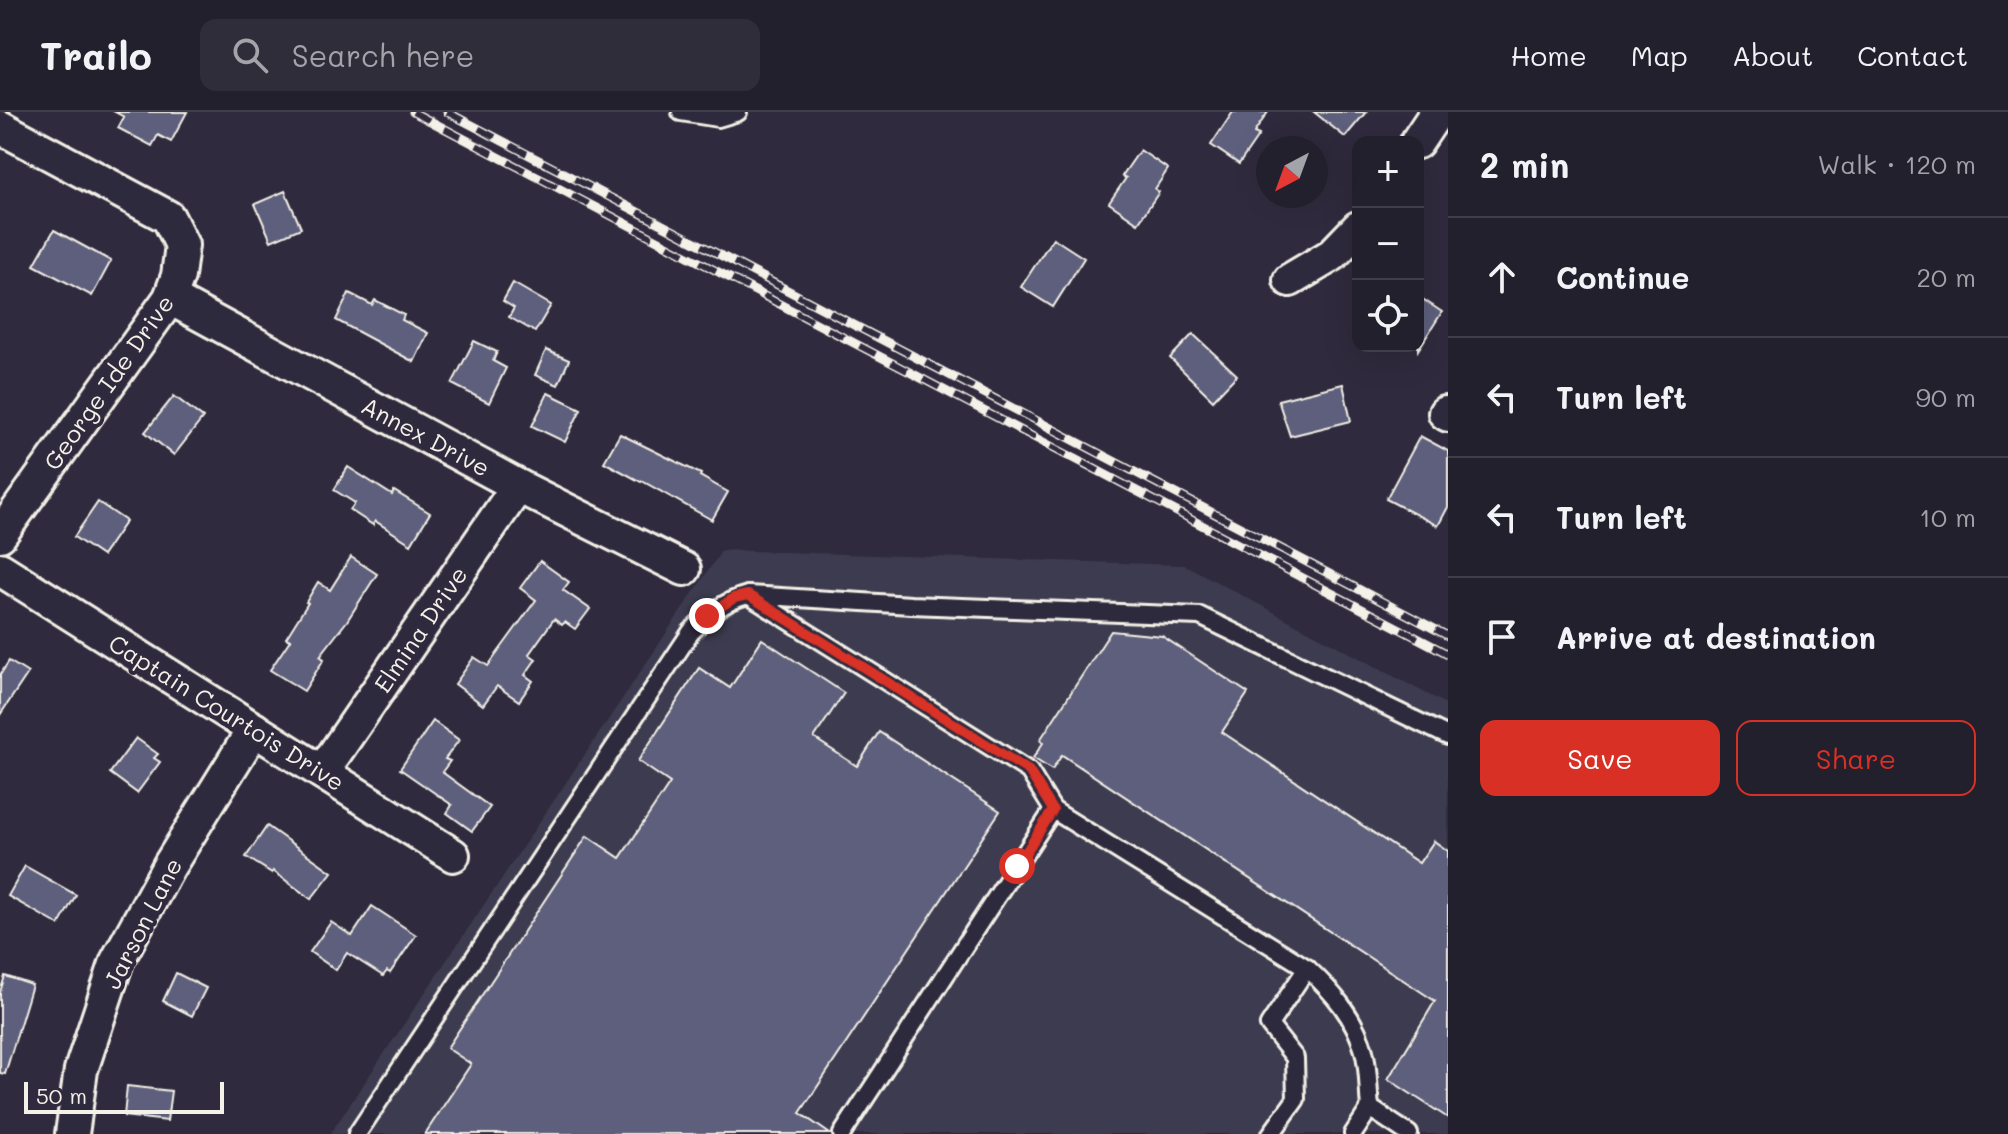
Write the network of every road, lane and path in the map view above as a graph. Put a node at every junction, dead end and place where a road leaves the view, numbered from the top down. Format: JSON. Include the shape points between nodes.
{"nodes":[{"id":1,"x":681,"y":112,"type":"edge"},
{"id":2,"x":738,"y":112,"type":"edge"},
{"id":3,"x":1437,"y":112,"type":"edge"},
{"id":4,"x":0,"y":127,"type":"edge"},
{"id":5,"x":1421,"y":136,"type":"edge"},
{"id":6,"x":1352,"y":234,"type":"edge"},
{"id":7,"x":1290,"y":280,"type":"dead end"},
{"id":8,"x":170,"y":298,"type":"junction"},
{"id":9,"x":518,"y":486,"type":"junction"},
{"id":10,"x":0,"y":535,"type":"edge"},
{"id":11,"x":0,"y":569,"type":"edge"},
{"id":12,"x":684,"y":569,"type":"dead end"},
{"id":13,"x":748,"y":595,"type":"junction"},
{"id":14,"x":254,"y":729,"type":"junction"},
{"id":15,"x":1448,"y":736,"type":"edge"},
{"id":16,"x":322,"y":772,"type":"junction"},
{"id":17,"x":1053,"y":810,"type":"junction"},
{"id":18,"x":453,"y":855,"type":"dead end"},
{"id":19,"x":1307,"y":968,"type":"junction"},
{"id":20,"x":1370,"y":1108,"type":"junction"},
{"id":21,"x":72,"y":1134,"type":"edge"},
{"id":22,"x":357,"y":1134,"type":"edge"},
{"id":23,"x":842,"y":1134,"type":"edge"},
{"id":24,"x":1271,"y":1134,"type":"edge"},
{"id":25,"x":1353,"y":1134,"type":"edge"},
{"id":26,"x":1409,"y":1134,"type":"edge"}],
"edges":[{"from":1,"to":2,"type":"lane","via":[[718,118]]},
{"from":3,"to":5,"type":"street"},
{"from":4,"to":8,"type":"street","name":"George Ide Drive","via":[[168,217],[182,245]]},
{"from":6,"to":7,"type":"street","via":[[1332,255]]},
{"from":8,"to":9,"type":"street","name":"Annex Drive"},
{"from":8,"to":10,"type":"street","name":"George Ide Drive"},
{"from":9,"to":12,"type":"street","name":"Annex Drive"},
{"from":9,"to":16,"type":"street","name":"Elmina Drive"},
{"from":11,"to":14,"type":"street","name":"Captain Courtois Drive"},
{"from":13,"to":15,"type":"lane","via":[[1200,616]]},
{"from":13,"to":17,"type":"lane","via":[[1029,771]]},
{"from":13,"to":22,"type":"lane","via":[[719,606],[691,632]]},
{"from":14,"to":16,"type":"street","name":"Captain Courtois Drive"},
{"from":14,"to":21,"type":"street","name":"Jarson Lane","via":[[117,961],[81,1070]]},
{"from":16,"to":18,"type":"street","name":"Captain Courtois Drive"},
{"from":17,"to":19,"type":"lane"},
{"from":17,"to":23,"type":"lane"},
{"from":19,"to":20,"type":"lane","via":[[1353,1023],[1365,1055]]},
{"from":19,"to":24,"type":"lane","via":[[1269,1025],[1295,1058],[1296,1099]]},
{"from":20,"to":25,"type":"lane"},
{"from":20,"to":26,"type":"lane"}]}
